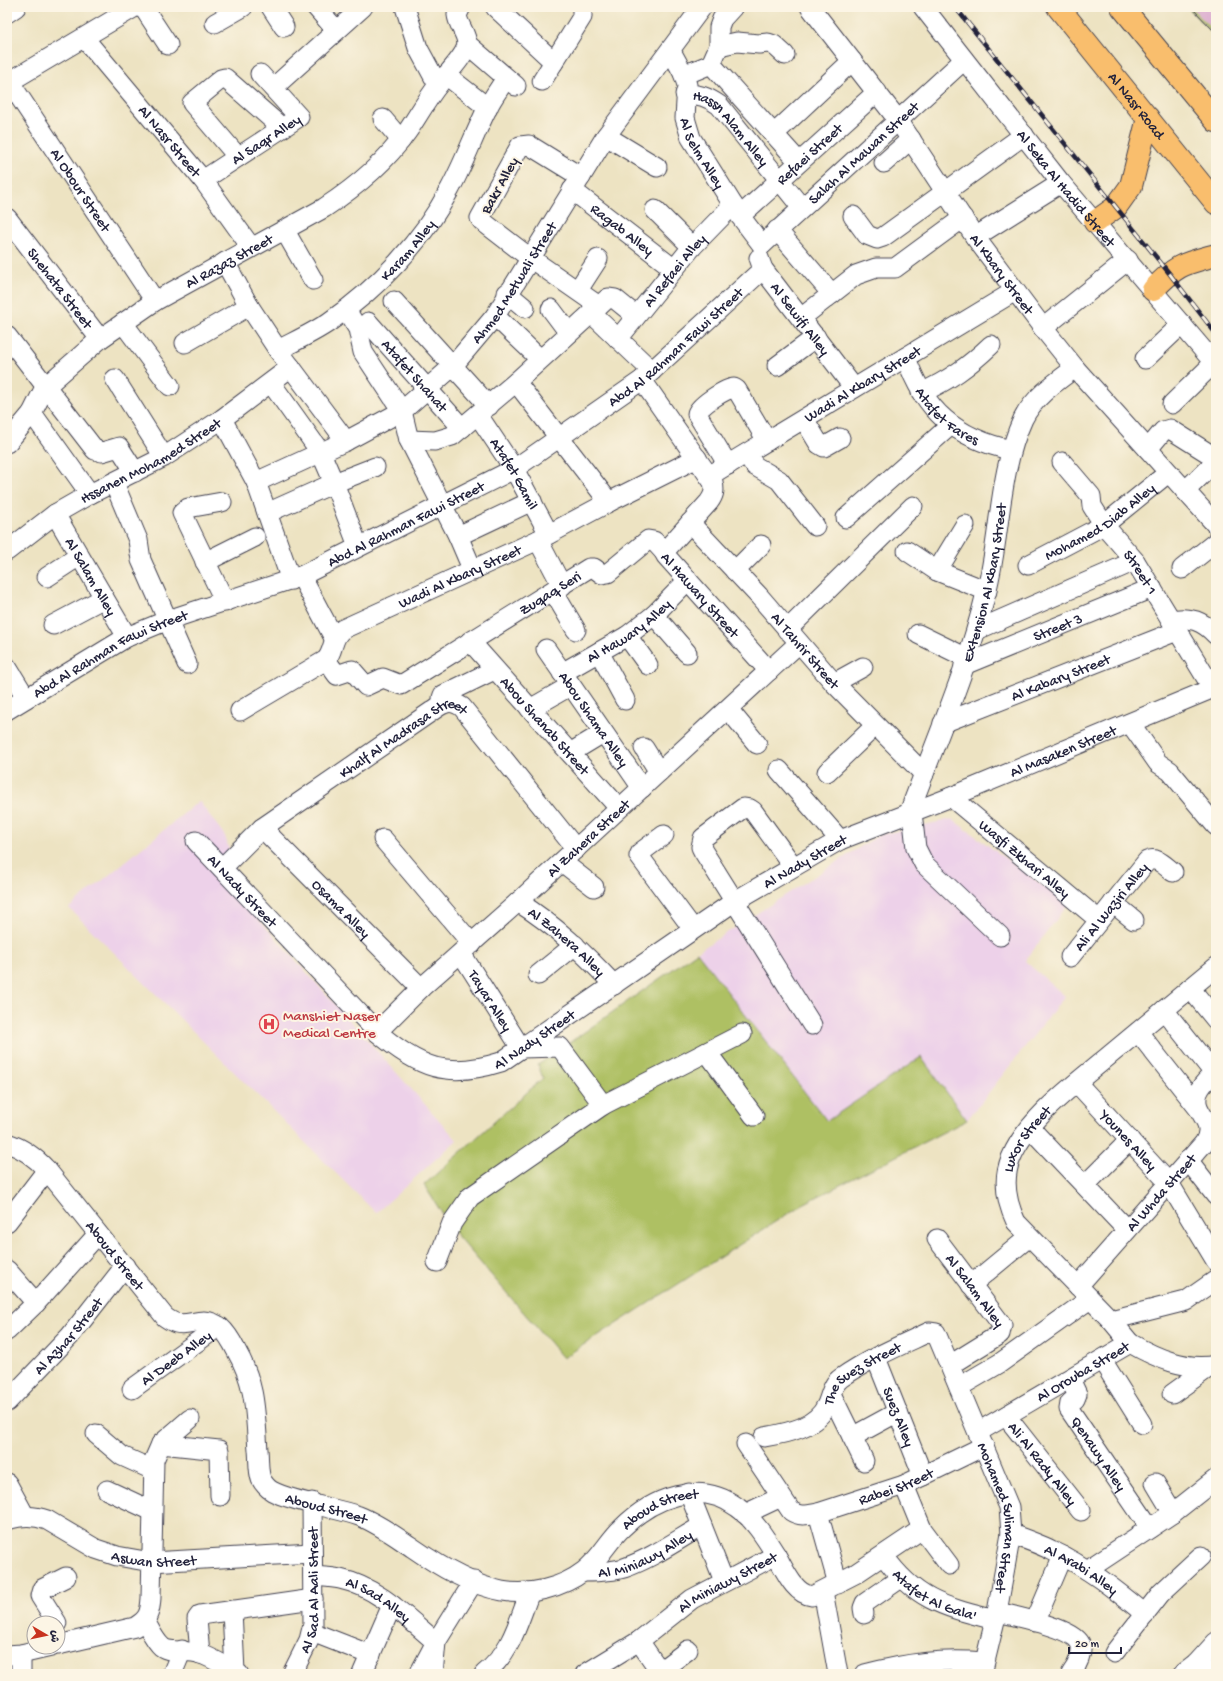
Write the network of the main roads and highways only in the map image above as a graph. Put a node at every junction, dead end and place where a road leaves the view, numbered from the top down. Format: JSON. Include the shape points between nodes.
{"nodes":[{"id":1,"x":1122,"y":7,"type":"edge"},
{"id":2,"x":1060,"y":9,"type":"edge"},
{"id":3,"x":1148,"y":118,"type":"junction"},
{"id":4,"x":1216,"y":121,"type":"edge"},
{"id":5,"x":1216,"y":203,"type":"edge"},
{"id":6,"x":1094,"y":222,"type":"road end"},
{"id":7,"x":1216,"y":255,"type":"edge"},
{"id":8,"x":1153,"y":290,"type":"road end"}],
"edges":[{"from":1,"to":4,"type":"highway"},
{"from":2,"to":3,"type":"highway","name":"Al Nasr Road"},
{"from":3,"to":5,"type":"highway","name":"Al Nasr Road"},
{"from":3,"to":6,"type":"highway","via":[[1131,186],[1116,207]]},
{"from":7,"to":8,"type":"highway","via":[[1184,263],[1169,273]]}]}
